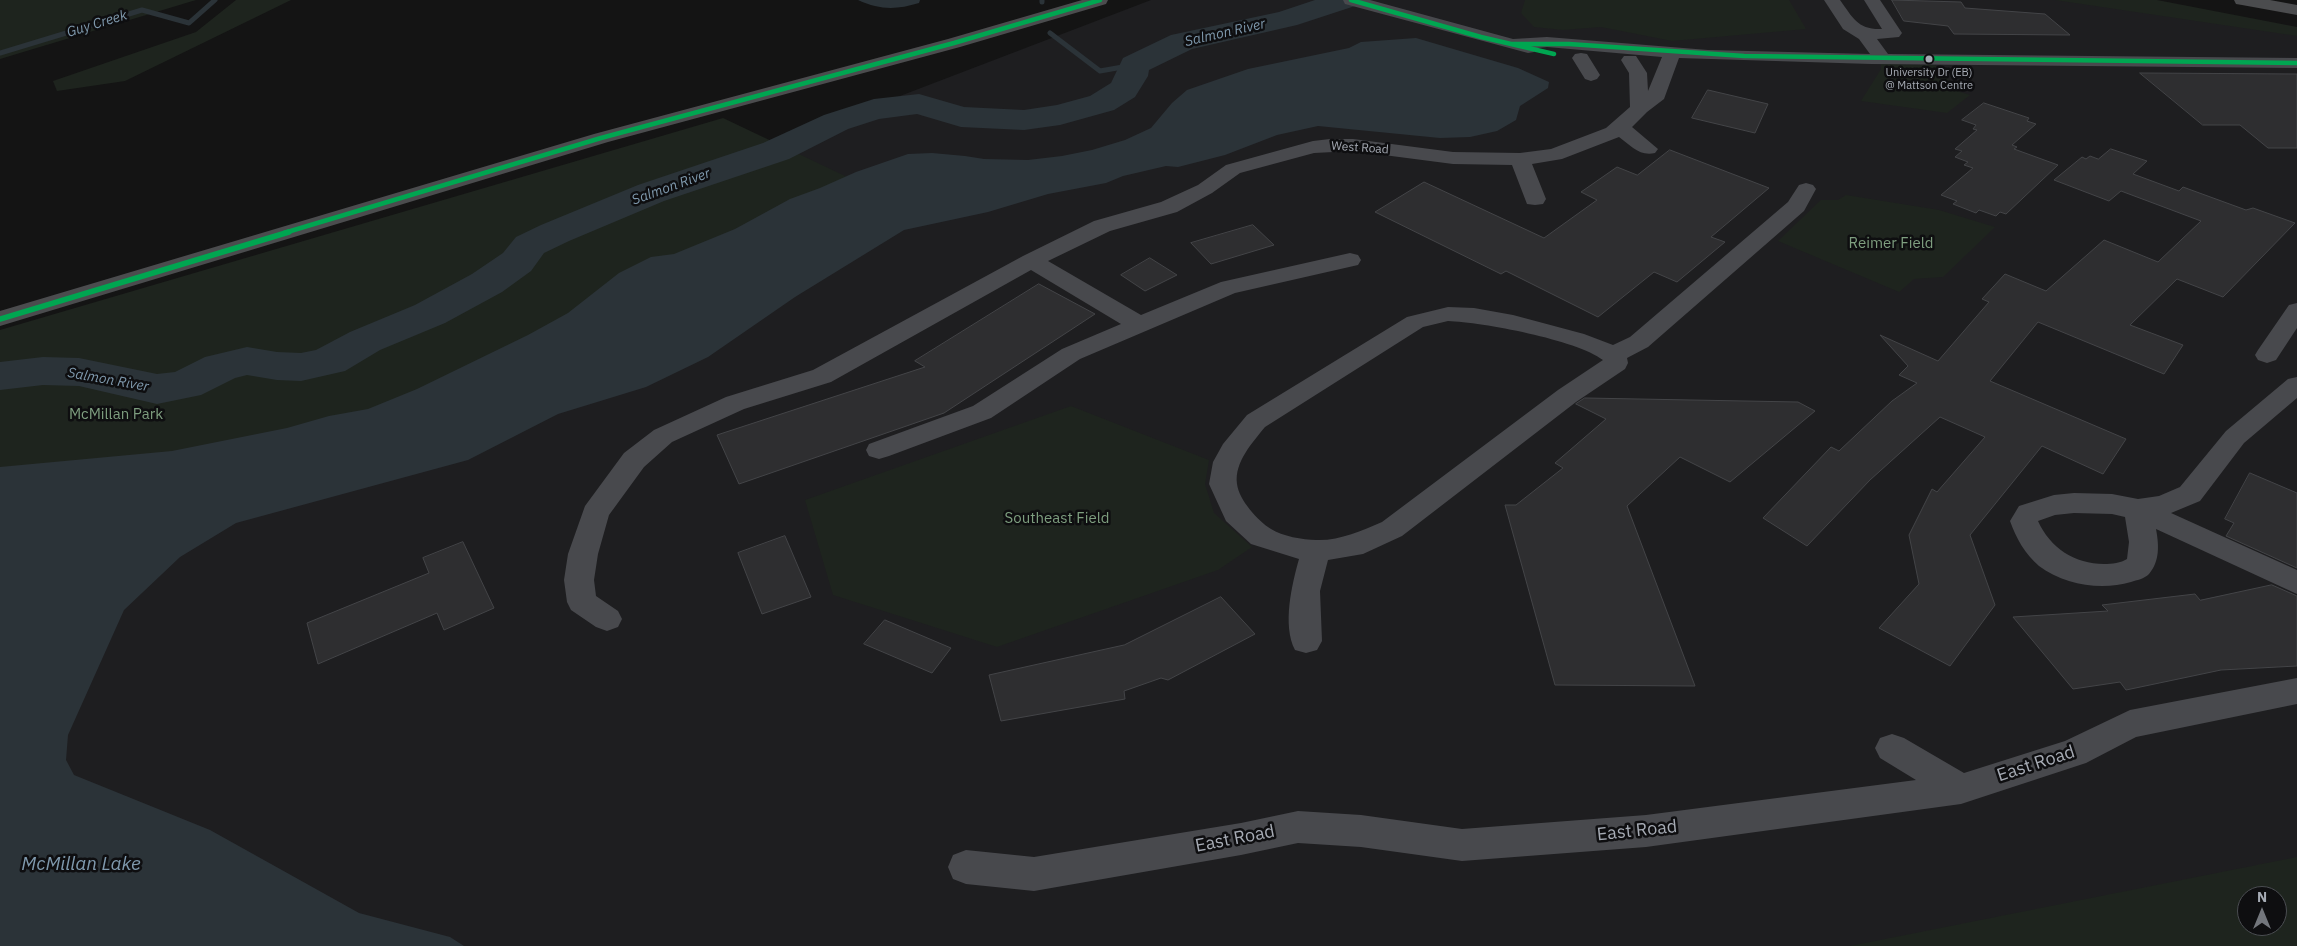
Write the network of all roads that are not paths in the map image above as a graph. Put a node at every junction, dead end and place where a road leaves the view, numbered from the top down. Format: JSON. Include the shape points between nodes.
{"nodes":[{"id":1,"x":1100,"y":0,"type":"edge"},
{"id":2,"x":1832,"y":0,"type":"edge"},
{"id":3,"x":1872,"y":0,"type":"edge"},
{"id":4,"x":2242,"y":0,"type":"edge"},
{"id":5,"x":1357,"y":2,"type":"edge"},
{"id":6,"x":2297,"y":10,"type":"edge"},
{"id":7,"x":1865,"y":35,"type":"junction"},
{"id":8,"x":1511,"y":44,"type":"junction"},
{"id":9,"x":1708,"y":55,"type":"junction"},
{"id":10,"x":1581,"y":58,"type":"junction"},
{"id":11,"x":1670,"y":58,"type":"junction"},
{"id":12,"x":1883,"y":59,"type":"junction"},
{"id":13,"x":1630,"y":60,"type":"junction"},
{"id":14,"x":2297,"y":63,"type":"edge"},
{"id":15,"x":1591,"y":75,"type":"dead end"},
{"id":16,"x":1640,"y":108,"type":"junction"},
{"id":17,"x":1620,"y":128,"type":"junction"},
{"id":18,"x":1648,"y":148,"type":"dead end"},
{"id":19,"x":1520,"y":159,"type":"junction"},
{"id":20,"x":1806,"y":189,"type":"dead end"},
{"id":21,"x":1535,"y":199,"type":"dead end"},
{"id":22,"x":1350,"y":260,"type":"dead end"},
{"id":23,"x":1030,"y":261,"type":"junction"},
{"id":24,"x":2297,"y":310,"type":"edge"},
{"id":25,"x":0,"y":319,"type":"edge"},
{"id":26,"x":1139,"y":324,"type":"junction"},
{"id":27,"x":1613,"y":354,"type":"junction"},
{"id":28,"x":2267,"y":354,"type":"dead end"},
{"id":29,"x":2297,"y":385,"type":"edge"},
{"id":30,"x":879,"y":450,"type":"dead end"},
{"id":31,"x":1316,"y":551,"type":"junction"},
{"id":32,"x":2297,"y":583,"type":"edge"},
{"id":33,"x":607,"y":619,"type":"dead end"},
{"id":34,"x":1306,"y":641,"type":"dead end"},
{"id":35,"x":2297,"y":691,"type":"edge"},
{"id":36,"x":1892,"y":748,"type":"dead end"},
{"id":37,"x":1960,"y":789,"type":"junction"},
{"id":38,"x":966,"y":867,"type":"dead end"}],
"edges":[{"from":1,"to":25,"type":"main road","via":[[954,44],[591,141]]},
{"from":2,"to":7,"type":"street","via":[[1848,24]]},
{"from":3,"to":7,"type":"street","via":[[1893,33]]},
{"from":4,"to":6,"type":"main road"},
{"from":5,"to":8,"type":"street"},
{"from":7,"to":12,"type":"street"},
{"from":8,"to":9,"type":"street","via":[[1547,42]]},
{"from":8,"to":10,"type":"street"},
{"from":9,"to":11,"type":"street"},
{"from":9,"to":12,"type":"street"},
{"from":10,"to":13,"type":"street"},
{"from":10,"to":15,"type":"street"},
{"from":11,"to":13,"type":"street"},
{"from":11,"to":16,"type":"street","name":"West Road","via":[[1655,99]]},
{"from":12,"to":14,"type":"street"},
{"from":13,"to":16,"type":"street","via":[[1638,73]]},
{"from":16,"to":17,"type":"street","name":"West Road"},
{"from":17,"to":18,"type":"street"},
{"from":17,"to":19,"type":"street","name":"West Road","via":[[1555,155]]},
{"from":19,"to":21,"type":"street"},
{"from":19,"to":23,"type":"street","name":"West Road","via":[[1453,158],[1353,145],[1313,147],[1233,169],[1205,189],[1170,207],[1102,226]]},
{"from":20,"to":27,"type":"street","via":[[1796,206],[1698,294],[1639,342]]},
{"from":22,"to":26,"type":"street","via":[[1229,287]]},
{"from":23,"to":26,"type":"street"},
{"from":23,"to":33,"type":"street","name":"West Road","via":[[822,376],[735,403],[663,436],[634,460],[595,513],[583,554],[579,580],[582,602]]},
{"from":24,"to":28,"type":"street"},
{"from":26,"to":30,"type":"street","via":[[1071,354],[982,412]]},
{"from":27,"to":31,"type":"street","via":[[1616,363],[1567,396],[1392,529],[1354,546]]},
{"from":27,"to":31,"type":"street","via":[[1594,345],[1506,320],[1448,314],[1415,322],[1295,395],[1256,421],[1236,444],[1227,462],[1223,484],[1236,514],[1261,537]]},
{"from":29,"to":32,"type":"street","via":[[2235,437],[2190,494],[2163,505],[2138,508]]},
{"from":31,"to":34,"type":"street","via":[[1305,591]]},
{"from":35,"to":37,"type":"street","name":"East Road","via":[[2130,724],[2074,753]]},
{"from":36,"to":37,"type":"street"},
{"from":37,"to":38,"type":"street","name":"East Road","via":[[1646,831],[1462,845],[1298,826],[1241,839],[1034,874]]}]}
